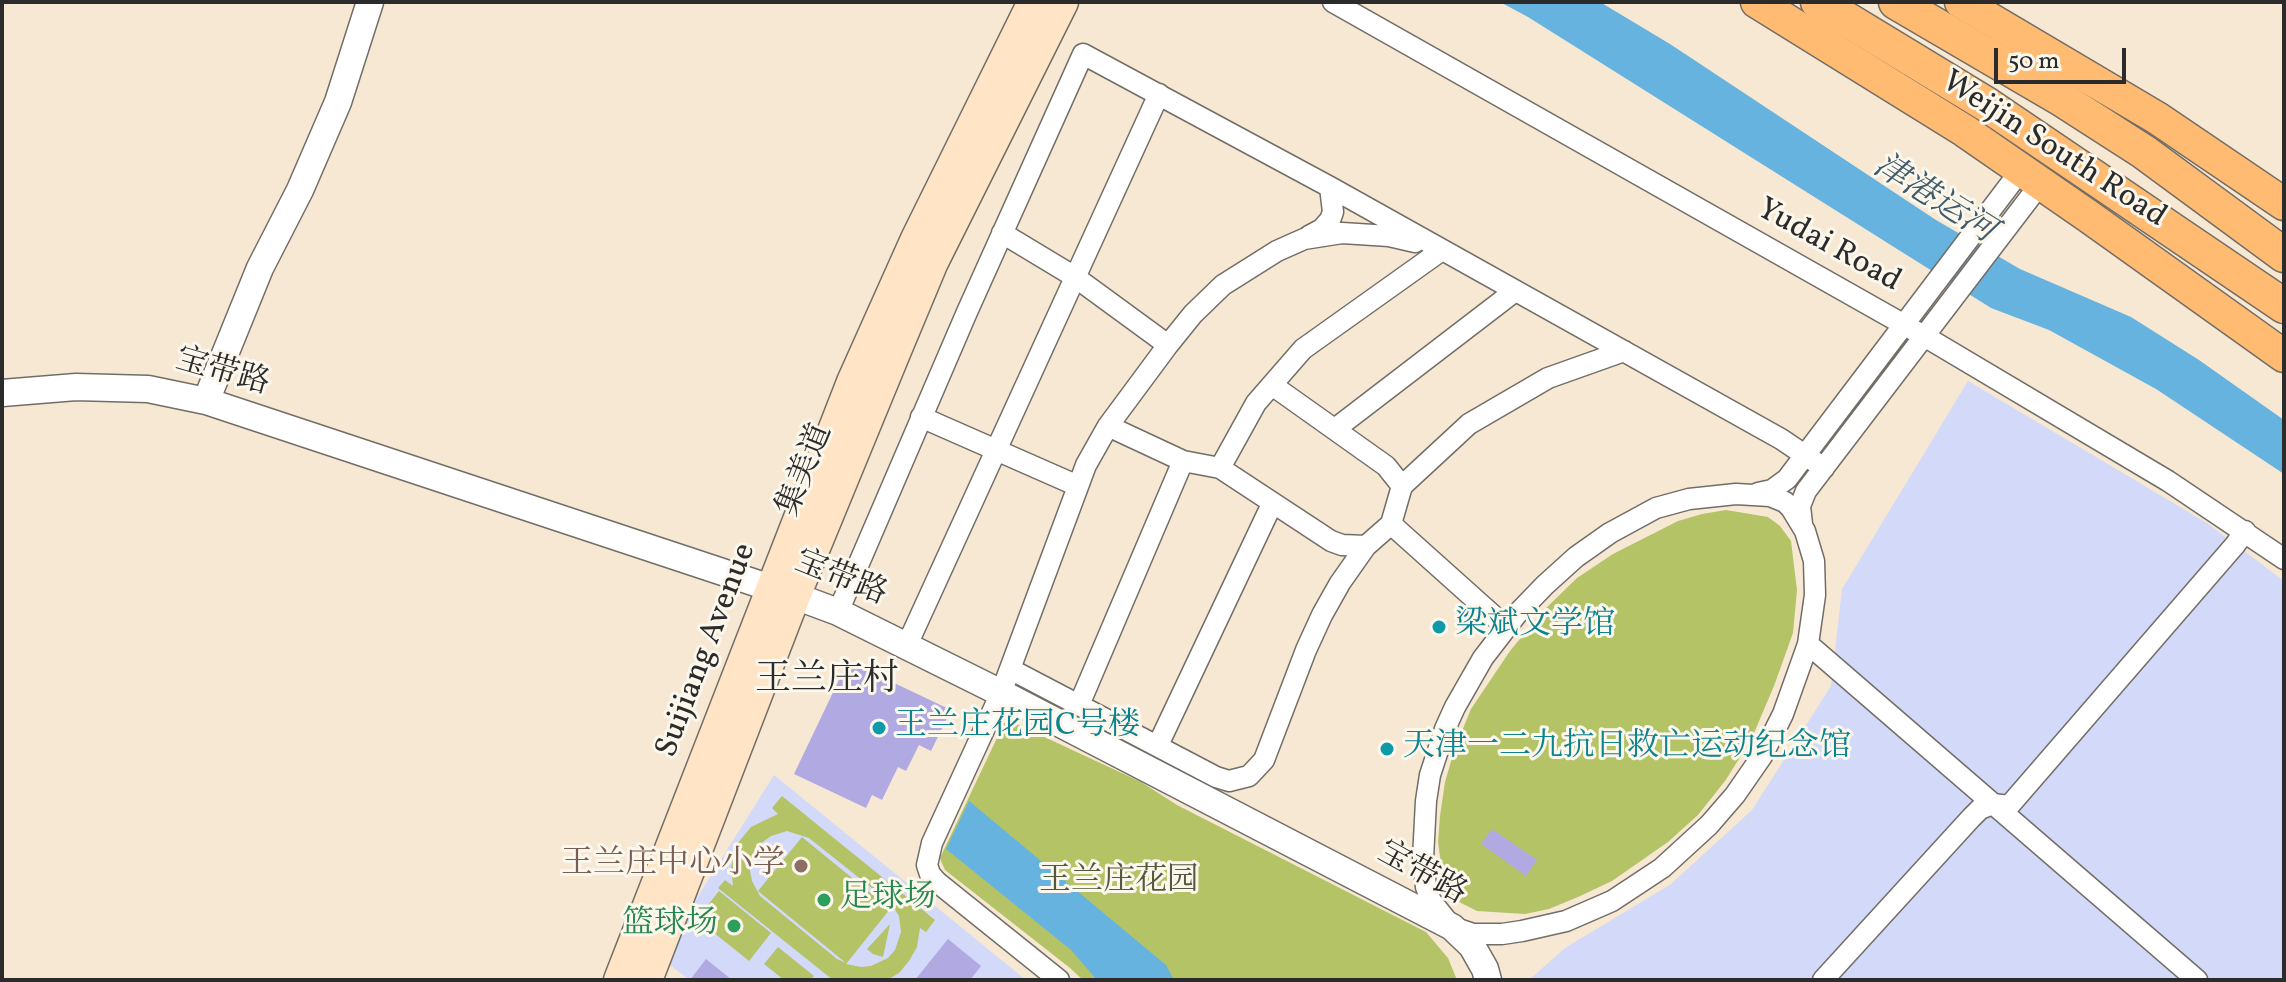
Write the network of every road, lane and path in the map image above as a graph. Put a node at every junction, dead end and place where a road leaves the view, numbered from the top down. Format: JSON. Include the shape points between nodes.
{"nodes":[{"id":1,"x":370,"y":2,"type":"edge"},
{"id":2,"x":1033,"y":2,"type":"edge"},
{"id":3,"x":1063,"y":2,"type":"edge"},
{"id":4,"x":1333,"y":2,"type":"edge"},
{"id":5,"x":1757,"y":2,"type":"edge"},
{"id":6,"x":1818,"y":2,"type":"edge"},
{"id":7,"x":1896,"y":2,"type":"edge"},
{"id":8,"x":1961,"y":2,"type":"edge"},
{"id":9,"x":1159,"y":94,"type":"junction"},
{"id":10,"x":2144,"y":152,"type":"junction"},
{"id":11,"x":2031,"y":176,"type":"junction"},
{"id":12,"x":1330,"y":187,"type":"junction"},
{"id":13,"x":2284,"y":204,"type":"edge"},
{"id":14,"x":1002,"y":233,"type":"junction"},
{"id":15,"x":1304,"y":239,"type":"junction"},
{"id":16,"x":1438,"y":248,"type":"junction"},
{"id":17,"x":2284,"y":255,"type":"edge"},
{"id":18,"x":1075,"y":277,"type":"junction"},
{"id":19,"x":1515,"y":291,"type":"junction"},
{"id":20,"x":2284,"y":306,"type":"edge"},
{"id":21,"x":1904,"y":324,"type":"junction"},
{"id":22,"x":1924,"y":336,"type":"junction"},
{"id":23,"x":1168,"y":345,"type":"junction"},
{"id":24,"x":1624,"y":351,"type":"junction"},
{"id":25,"x":2284,"y":356,"type":"edge"},
{"id":26,"x":1272,"y":385,"type":"junction"},
{"id":27,"x":2,"y":393,"type":"edge"},
{"id":28,"x":206,"y":401,"type":"junction"},
{"id":29,"x":921,"y":417,"type":"junction"},
{"id":30,"x":1108,"y":426,"type":"junction"},
{"id":31,"x":1335,"y":429,"type":"junction"},
{"id":32,"x":997,"y":449,"type":"junction"},
{"id":33,"x":1805,"y":455,"type":"junction"},
{"id":34,"x":1183,"y":461,"type":"junction"},
{"id":35,"x":1220,"y":468,"type":"junction"},
{"id":36,"x":1824,"y":468,"type":"junction"},
{"id":37,"x":1078,"y":486,"type":"junction"},
{"id":38,"x":1402,"y":486,"type":"junction"},
{"id":39,"x":1754,"y":494,"type":"junction"},
{"id":40,"x":1272,"y":504,"type":"junction"},
{"id":41,"x":1391,"y":524,"type":"junction"},
{"id":42,"x":1802,"y":524,"type":"junction"},
{"id":43,"x":2245,"y":531,"type":"junction"},
{"id":44,"x":1366,"y":546,"type":"junction"},
{"id":45,"x":2284,"y":559,"type":"edge"},
{"id":46,"x":783,"y":592,"type":"junction"},
{"id":47,"x":838,"y":612,"type":"junction"},
{"id":48,"x":1506,"y":627,"type":"junction"},
{"id":49,"x":1808,"y":644,"type":"junction"},
{"id":50,"x":907,"y":645,"type":"junction"},
{"id":51,"x":1005,"y":681,"type":"junction"},
{"id":52,"x":1079,"y":705,"type":"junction"},
{"id":53,"x":1158,"y":745,"type":"junction"},
{"id":54,"x":1993,"y":804,"type":"junction"},
{"id":55,"x":1452,"y":927,"type":"junction"},
{"id":56,"x":619,"y":980,"type":"edge"},
{"id":57,"x":647,"y":980,"type":"edge"},
{"id":58,"x":1059,"y":980,"type":"edge"},
{"id":59,"x":1488,"y":980,"type":"edge"},
{"id":60,"x":1823,"y":980,"type":"edge"},
{"id":61,"x":2197,"y":980,"type":"edge"}],
"edges":[{"from":1,"to":28,"type":"street","via":[[338,102],[260,268]]},
{"from":2,"to":46,"type":"main road","name":"Suijiang Avenue","via":[[852,382]]},
{"from":3,"to":46,"type":"main road","name":"集美道","via":[[933,262]]},
{"from":4,"to":21,"type":"street","name":"Yudai Road"},
{"from":5,"to":11,"type":"main road"},
{"from":6,"to":20,"type":"highway","name":"Weijin South Road","via":[[1986,104]]},
{"from":7,"to":10,"type":"highway","name":"Weijin South Road"},
{"from":8,"to":13,"type":"main road","via":[[2157,118]]},
{"from":9,"to":12,"type":"street"},
{"from":9,"to":14,"type":"street","via":[[1083,54]]},
{"from":9,"to":18,"type":"street"},
{"from":10,"to":13,"type":"main road"},
{"from":10,"to":17,"type":"highway","name":"Weijin South Road"},
{"from":11,"to":21,"type":"street","via":[[1985,217]]},
{"from":11,"to":22,"type":"street","via":[[2004,230]]},
{"from":11,"to":25,"type":"main road"},
{"from":12,"to":15,"type":"street","via":[[1330,220]]},
{"from":12,"to":16,"type":"street"},
{"from":14,"to":18,"type":"street"},
{"from":14,"to":29,"type":"street"},
{"from":15,"to":16,"type":"street","via":[[1342,233],[1389,236]]},
{"from":15,"to":23,"type":"street","via":[[1223,285]]},
{"from":16,"to":19,"type":"street"},
{"from":16,"to":26,"type":"street","via":[[1303,349]]},
{"from":18,"to":23,"type":"street"},
{"from":18,"to":32,"type":"street"},
{"from":19,"to":24,"type":"street"},
{"from":19,"to":31,"type":"street"},
{"from":21,"to":22,"type":"street","name":"Yudai Road"},
{"from":21,"to":33,"type":"street"},
{"from":22,"to":36,"type":"street"},
{"from":22,"to":43,"type":"street","name":"Yudai Road"},
{"from":23,"to":30,"type":"street"},
{"from":24,"to":33,"type":"street"},
{"from":24,"to":38,"type":"street","via":[[1548,378],[1469,424]]},
{"from":26,"to":31,"type":"street"},
{"from":26,"to":35,"type":"street","via":[[1256,403]]},
{"from":27,"to":28,"type":"street","name":"宝带路","via":[[148,389]]},
{"from":28,"to":46,"type":"street","name":"宝带路"},
{"from":29,"to":32,"type":"street"},
{"from":29,"to":47,"type":"street"},
{"from":30,"to":34,"type":"street"},
{"from":30,"to":37,"type":"street"},
{"from":31,"to":38,"type":"street","via":[[1386,466]]},
{"from":32,"to":37,"type":"street"},
{"from":32,"to":50,"type":"street"},
{"from":33,"to":36,"type":"street"},
{"from":33,"to":39,"type":"street","via":[[1779,486]]},
{"from":34,"to":35,"type":"street"},
{"from":34,"to":52,"type":"street"},
{"from":35,"to":40,"type":"street"},
{"from":36,"to":42,"type":"street","via":[[1803,498]]},
{"from":37,"to":51,"type":"street"},
{"from":38,"to":41,"type":"street"},
{"from":39,"to":42,"type":"street","via":[[1785,502]]},
{"from":39,"to":48,"type":"street","via":[[1689,499],[1628,523],[1576,557]]},
{"from":40,"to":44,"type":"street","via":[[1331,541]]},
{"from":40,"to":53,"type":"street"},
{"from":41,"to":44,"type":"street"},
{"from":41,"to":48,"type":"street"},
{"from":42,"to":49,"type":"street","via":[[1816,578]]},
{"from":43,"to":45,"type":"street","name":"Yudai Road"},
{"from":43,"to":54,"type":"street","via":[[2009,806]]},
{"from":44,"to":53,"type":"street","via":[[1322,615],[1257,770],[1229,781]]},
{"from":46,"to":47,"type":"street","name":"宝带路"},
{"from":46,"to":56,"type":"main road","name":"Suijiang Avenue"},
{"from":46,"to":57,"type":"main road","name":"集美道"},
{"from":47,"to":50,"type":"street","name":"宝带路"},
{"from":48,"to":55,"type":"street","via":[[1455,707],[1430,775],[1423,870],[1431,901]]},
{"from":49,"to":54,"type":"street"},
{"from":49,"to":55,"type":"street","via":[[1762,756],[1715,818],[1662,868],[1612,901],[1566,921],[1502,934],[1473,934]]},
{"from":50,"to":51,"type":"street","name":"宝带路"},
{"from":51,"to":52,"type":"street"},
{"from":51,"to":55,"type":"street","name":"宝带路"},
{"from":51,"to":58,"type":"street","via":[[927,865],[937,882]]},
{"from":52,"to":53,"type":"street"},
{"from":54,"to":60,"type":"street","via":[[1971,818]]},
{"from":54,"to":61,"type":"street"},
{"from":55,"to":59,"type":"street","name":"宝带路","via":[[1472,946]]}]}
